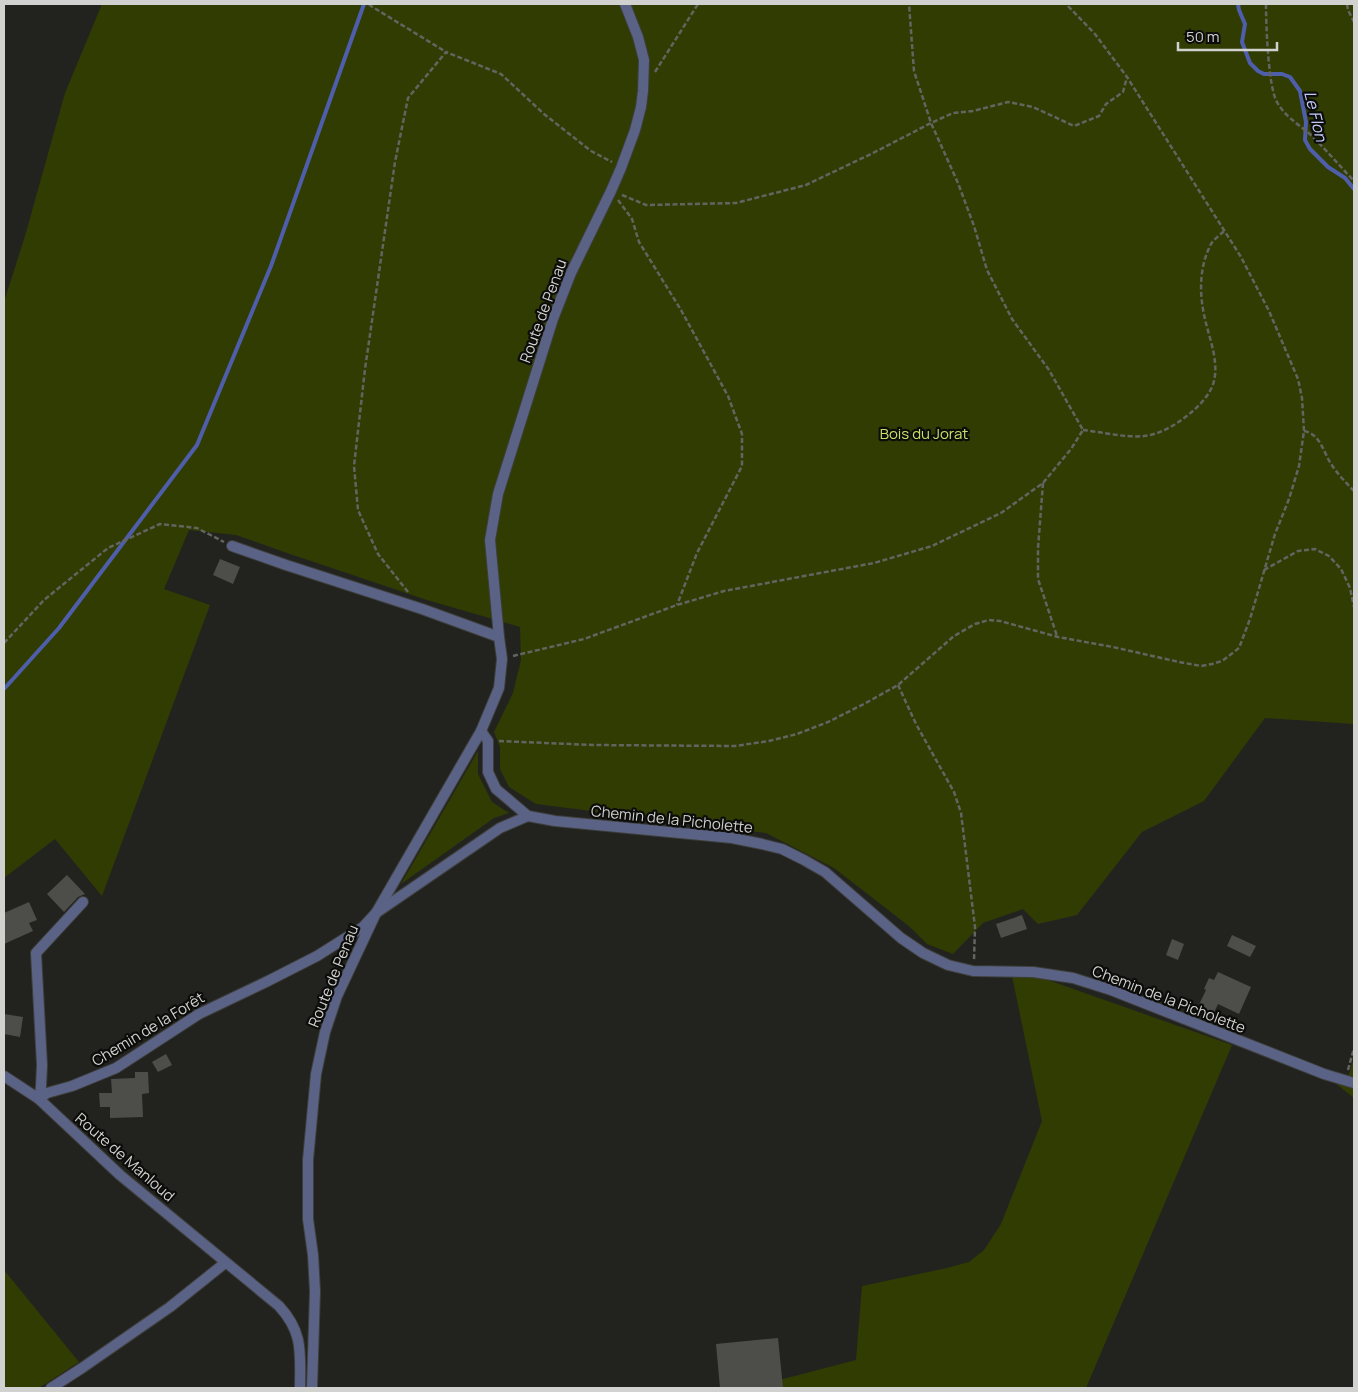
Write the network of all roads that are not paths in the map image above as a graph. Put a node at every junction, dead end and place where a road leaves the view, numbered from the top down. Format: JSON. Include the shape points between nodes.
{"nodes":[{"id":1,"x":625,"y":4,"type":"edge"},
{"id":2,"x":232,"y":546,"type":"road end"},
{"id":3,"x":499,"y":637,"type":"junction"},
{"id":4,"x":481,"y":731,"type":"junction"},
{"id":5,"x":528,"y":816,"type":"junction"},
{"id":6,"x":83,"y":902,"type":"dead end"},
{"id":7,"x":376,"y":913,"type":"junction"},
{"id":8,"x":4,"y":1076,"type":"edge"},
{"id":9,"x":1349,"y":1082,"type":"edge"},
{"id":10,"x":39,"y":1099,"type":"junction"},
{"id":11,"x":225,"y":1263,"type":"junction"},
{"id":12,"x":52,"y":1388,"type":"edge"},
{"id":13,"x":300,"y":1388,"type":"edge"},
{"id":14,"x":312,"y":1388,"type":"edge"}],
"edges":[{"from":1,"to":3,"type":"street","name":"Route de Penau","via":[[644,60],[641,108],[621,168],[553,319],[498,494],[490,540]]},
{"from":2,"to":3,"type":"street","via":[[422,608]]},
{"from":3,"to":4,"type":"street","name":"Route de Penau","via":[[502,659],[499,688]]},
{"from":4,"to":5,"type":"street","via":[[488,741],[488,772],[493,784]]},
{"from":4,"to":7,"type":"street","name":"Route de Penau"},
{"from":5,"to":7,"type":"street","via":[[500,828]]},
{"from":5,"to":9,"type":"street","name":"Chemin de la Picholette","via":[[555,822],[732,838],[782,849],[825,872],[901,938],[948,965],[973,971],[1033,972],[1073,978]]},
{"from":6,"to":10,"type":"street","via":[[36,953],[42,1065]]},
{"from":7,"to":10,"type":"street","name":"Chemin de la Forêt","via":[[363,927],[317,956],[199,1014],[116,1068],[47,1093]]},
{"from":7,"to":14,"type":"street","name":"Route de Penau","via":[[337,996],[316,1074],[308,1169],[308,1218],[315,1292]]},
{"from":8,"to":10,"type":"street","name":"Route de Manloud"},
{"from":10,"to":11,"type":"street","name":"Route de Manloud","via":[[120,1175]]},
{"from":11,"to":12,"type":"street","via":[[170,1307]]},
{"from":11,"to":13,"type":"street","name":"Route de Manloud","via":[[279,1306],[293,1324],[300,1346]]}]}
